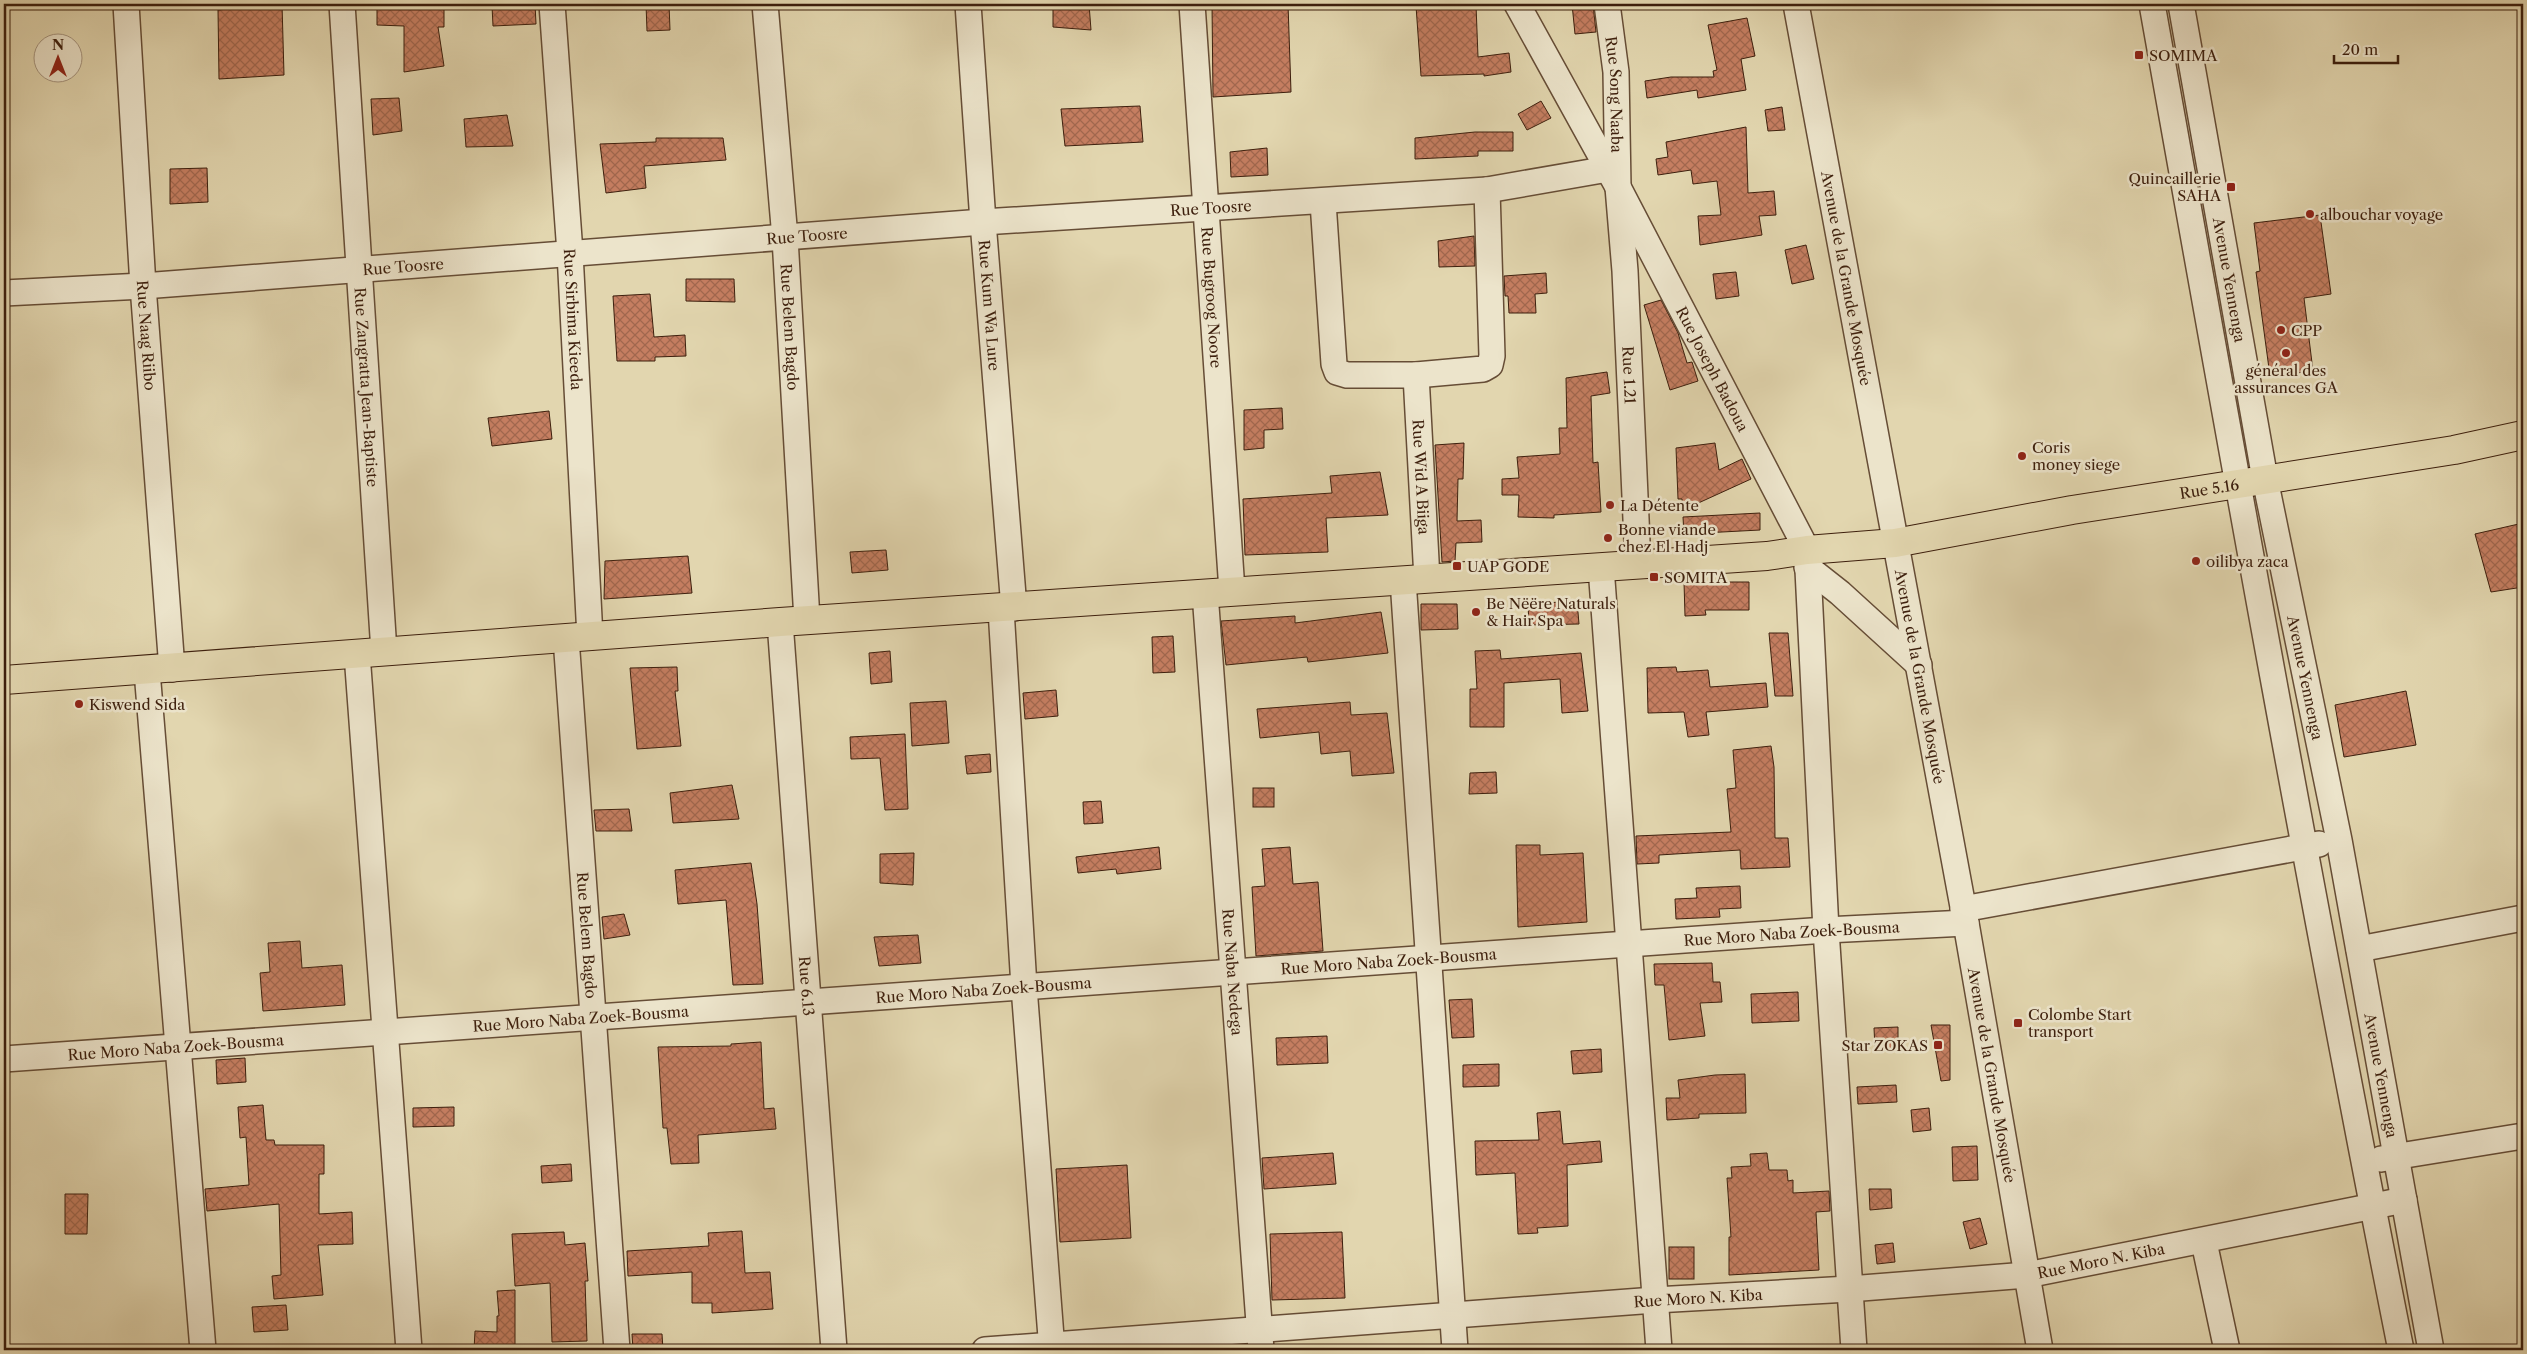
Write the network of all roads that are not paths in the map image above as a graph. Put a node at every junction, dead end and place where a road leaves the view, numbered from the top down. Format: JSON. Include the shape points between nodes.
{"nodes":[{"id":1,"x":126,"y":4,"type":"edge"},
{"id":2,"x":342,"y":4,"type":"edge"},
{"id":3,"x":552,"y":4,"type":"edge"},
{"id":4,"x":766,"y":4,"type":"edge"},
{"id":5,"x":968,"y":4,"type":"edge"},
{"id":6,"x":1192,"y":4,"type":"edge"},
{"id":7,"x":1517,"y":4,"type":"edge"},
{"id":8,"x":1607,"y":4,"type":"edge"},
{"id":9,"x":1796,"y":4,"type":"edge"},
{"id":10,"x":2152,"y":4,"type":"edge"},
{"id":11,"x":2182,"y":4,"type":"edge"},
{"id":12,"x":1613,"y":178,"type":"junction"},
{"id":13,"x":1487,"y":190,"type":"junction"},
{"id":14,"x":1323,"y":202,"type":"junction"},
{"id":15,"x":1206,"y":210,"type":"junction"},
{"id":16,"x":983,"y":222,"type":"junction"},
{"id":17,"x":785,"y":238,"type":"junction"},
{"id":18,"x":570,"y":253,"type":"junction"},
{"id":19,"x":360,"y":270,"type":"junction"},
{"id":20,"x":143,"y":286,"type":"junction"},
{"id":21,"x":4,"y":292,"type":"edge"},
{"id":22,"x":1416,"y":376,"type":"junction"},
{"id":23,"x":2523,"y":435,"type":"edge"},
{"id":24,"x":2265,"y":479,"type":"junction"},
{"id":25,"x":2238,"y":484,"type":"junction"},
{"id":26,"x":1895,"y":543,"type":"junction"},
{"id":27,"x":1807,"y":559,"type":"junction"},
{"id":28,"x":1638,"y":564,"type":"junction"},
{"id":29,"x":1601,"y":567,"type":"junction"},
{"id":30,"x":1415,"y":580,"type":"junction"},
{"id":31,"x":1232,"y":591,"type":"junction"},
{"id":32,"x":1205,"y":593,"type":"junction"},
{"id":33,"x":1007,"y":608,"type":"junction"},
{"id":34,"x":793,"y":621,"type":"junction"},
{"id":35,"x":578,"y":638,"type":"junction"},
{"id":36,"x":384,"y":652,"type":"junction"},
{"id":37,"x":357,"y":654,"type":"junction"},
{"id":38,"x":1918,"y":665,"type":"junction"},
{"id":39,"x":159,"y":670,"type":"junction"},
{"id":40,"x":4,"y":680,"type":"edge"},
{"id":41,"x":2339,"y":840,"type":"junction"},
{"id":42,"x":2304,"y":847,"type":"junction"},
{"id":43,"x":1964,"y":916,"type":"junction"},
{"id":44,"x":2523,"y":918,"type":"edge"},
{"id":45,"x":1826,"y":930,"type":"junction"},
{"id":46,"x":1628,"y":944,"type":"junction"},
{"id":47,"x":2359,"y":949,"type":"junction"},
{"id":48,"x":1429,"y":958,"type":"junction"},
{"id":49,"x":1234,"y":972,"type":"junction"},
{"id":50,"x":1024,"y":987,"type":"junction"},
{"id":51,"x":808,"y":1002,"type":"junction"},
{"id":52,"x":593,"y":1018,"type":"junction"},
{"id":53,"x":385,"y":1033,"type":"junction"},
{"id":54,"x":180,"y":1047,"type":"junction"},
{"id":55,"x":4,"y":1059,"type":"edge"},
{"id":56,"x":2523,"y":1136,"type":"edge"},
{"id":57,"x":2397,"y":1157,"type":"junction"},
{"id":58,"x":2363,"y":1162,"type":"junction"},
{"id":59,"x":2404,"y":1200,"type":"junction"},
{"id":60,"x":2372,"y":1205,"type":"junction"},
{"id":61,"x":2204,"y":1242,"type":"junction"},
{"id":62,"x":2027,"y":1275,"type":"junction"},
{"id":63,"x":1849,"y":1289,"type":"junction"},
{"id":64,"x":1655,"y":1300,"type":"junction"},
{"id":65,"x":1452,"y":1315,"type":"junction"},
{"id":66,"x":1261,"y":1340,"type":"edge"},
{"id":67,"x":1052,"y":1348,"type":"edge"},
{"id":68,"x":203,"y":1350,"type":"edge"},
{"id":69,"x":408,"y":1350,"type":"edge"},
{"id":70,"x":617,"y":1350,"type":"edge"},
{"id":71,"x":834,"y":1350,"type":"edge"},
{"id":72,"x":985,"y":1350,"type":"edge"},
{"id":73,"x":1455,"y":1350,"type":"edge"},
{"id":74,"x":1658,"y":1350,"type":"edge"},
{"id":75,"x":1854,"y":1350,"type":"edge"},
{"id":76,"x":2040,"y":1350,"type":"edge"},
{"id":77,"x":2227,"y":1350,"type":"edge"},
{"id":78,"x":2401,"y":1350,"type":"edge"},
{"id":79,"x":2431,"y":1350,"type":"edge"}],
"edges":[{"from":1,"to":20,"type":"street","name":"Rue Naag Riibo"},
{"from":2,"to":19,"type":"street","name":"Rue Zangratta Jean-Baptiste"},
{"from":3,"to":18,"type":"street","name":"Rue Sirbima Kieeda"},
{"from":4,"to":17,"type":"street","name":"Rue Belem Bagdo"},
{"from":5,"to":16,"type":"street","name":"Rue Kum Wa Lure"},
{"from":6,"to":15,"type":"street","name":"Rue Bugroog Noore"},
{"from":7,"to":12,"type":"street","name":"Rue Joseph Badoua"},
{"from":8,"to":12,"type":"street","name":"Rue Song Naaba","via":[[1616,72]]},
{"from":9,"to":26,"type":"street","name":"Avenue de la Grande Mosquée"},
{"from":10,"to":25,"type":"street","name":"Avenue Yennenga"},
{"from":11,"to":24,"type":"street","name":"Avenue Yennenga"},
{"from":12,"to":13,"type":"street","name":"Rue Toosre"},
{"from":12,"to":27,"type":"street","name":"Rue Joseph Badoua"},
{"from":12,"to":28,"type":"street","name":"Rue 1.21","via":[[1626,271]]},
{"from":13,"to":14,"type":"street","name":"Rue Toosre"},
{"from":13,"to":22,"type":"street","via":[[1490,365],[1483,369]]},
{"from":14,"to":15,"type":"street","name":"Rue Toosre"},
{"from":14,"to":22,"type":"street","via":[[1337,372],[1347,376]]},
{"from":15,"to":16,"type":"street","name":"Rue Toosre"},
{"from":15,"to":31,"type":"street","name":"Rue Bugroog Noore"},
{"from":16,"to":17,"type":"street","name":"Rue Toosre"},
{"from":16,"to":33,"type":"street","name":"Rue Kum Wa Lure"},
{"from":17,"to":18,"type":"street","name":"Rue Toosre"},
{"from":17,"to":34,"type":"street","name":"Rue Belem Bagdo"},
{"from":18,"to":19,"type":"street","name":"Rue Toosre"},
{"from":18,"to":35,"type":"street","name":"Rue Sirbima Kieeda"},
{"from":19,"to":20,"type":"street","name":"Rue Toosre"},
{"from":19,"to":36,"type":"street","name":"Rue Zangratta Jean-Baptiste"},
{"from":20,"to":21,"type":"street","name":"Rue Toosre"},
{"from":20,"to":39,"type":"street","name":"Rue Naag Riibo"},
{"from":22,"to":30,"type":"street","name":"Rue Wid A Biiga"},
{"from":23,"to":24,"type":"main road","name":"Rue 5.16","via":[[2454,450]]},
{"from":24,"to":25,"type":"main road","name":"Rue 5.16"},
{"from":24,"to":41,"type":"street","name":"Avenue Yennenga"},
{"from":25,"to":26,"type":"main road","name":"Rue 5.16","via":[[2072,510]]},
{"from":25,"to":42,"type":"street","name":"Avenue Yennenga"},
{"from":26,"to":27,"type":"main road","name":"Rue 5.16"},
{"from":26,"to":38,"type":"street","name":"Avenue de la Grande Mosquée"},
{"from":27,"to":28,"type":"main road","name":"Rue 5.16","via":[[1767,556]]},
{"from":27,"to":38,"type":"street","via":[[1840,594]]},
{"from":27,"to":45,"type":"street"},
{"from":28,"to":29,"type":"main road","name":"Rue 5.16"},
{"from":29,"to":30,"type":"main road","name":"Rue 5.16"},
{"from":29,"to":46,"type":"street"},
{"from":30,"to":31,"type":"main road","name":"Rue 5.16"},
{"from":30,"to":48,"type":"street","name":"Rue Wid A Biiga"},
{"from":31,"to":32,"type":"main road","name":"Rue 5.16"},
{"from":32,"to":33,"type":"main road","name":"Rue 5.16"},
{"from":32,"to":49,"type":"street","name":"Rue Naba Nedega"},
{"from":33,"to":34,"type":"main road","name":"Rue 5.16"},
{"from":33,"to":50,"type":"street","name":"Rue Kum Wa Lure"},
{"from":34,"to":35,"type":"main road","name":"Rue 5.16"},
{"from":34,"to":51,"type":"street","name":"Rue 6.13"},
{"from":35,"to":36,"type":"main road","name":"Rue 5.16"},
{"from":35,"to":52,"type":"street","name":"Rue Belem Bagdo"},
{"from":36,"to":37,"type":"main road","name":"Rue 5.16"},
{"from":37,"to":39,"type":"main road","name":"Rue 5.16"},
{"from":37,"to":53,"type":"street"},
{"from":38,"to":43,"type":"street","name":"Avenue de la Grande Mosquée"},
{"from":39,"to":40,"type":"main road","name":"Rue 5.16"},
{"from":39,"to":54,"type":"street","name":"Rue Naag Riibo"},
{"from":41,"to":42,"type":"street","name":"Rue Moro Naba Zoek-Bousma"},
{"from":41,"to":47,"type":"street","name":"Avenue Yennenga"},
{"from":42,"to":43,"type":"street","name":"Rue Moro Naba Zoek-Bousma"},
{"from":42,"to":58,"type":"street","name":"Avenue Yennenga"},
{"from":43,"to":45,"type":"street","name":"Rue Moro Naba Zoek-Bousma"},
{"from":43,"to":62,"type":"street","name":"Avenue de la Grande Mosquée"},
{"from":44,"to":47,"type":"street"},
{"from":45,"to":46,"type":"street","name":"Rue Moro Naba Zoek-Bousma"},
{"from":45,"to":63,"type":"street"},
{"from":46,"to":48,"type":"street","name":"Rue Moro Naba Zoek-Bousma"},
{"from":46,"to":64,"type":"street"},
{"from":47,"to":57,"type":"street","name":"Avenue Yennenga"},
{"from":48,"to":49,"type":"street","name":"Rue Moro Naba Zoek-Bousma"},
{"from":48,"to":65,"type":"street","name":"Rue Wid A Biiga"},
{"from":49,"to":50,"type":"street","name":"Rue Moro Naba Zoek-Bousma"},
{"from":49,"to":66,"type":"street","name":"Rue Naba Nedega"},
{"from":50,"to":51,"type":"street","name":"Rue Moro Naba Zoek-Bousma"},
{"from":50,"to":67,"type":"street","name":"Rue Kum Wa Lure"},
{"from":51,"to":52,"type":"street","name":"Rue Moro Naba Zoek-Bousma"},
{"from":51,"to":71,"type":"street","name":"Rue 6.13"},
{"from":52,"to":53,"type":"street","name":"Rue Moro Naba Zoek-Bousma"},
{"from":52,"to":70,"type":"street","name":"Rue Belem Bagdo"},
{"from":53,"to":54,"type":"street","name":"Rue Moro Naba Zoek-Bousma"},
{"from":53,"to":69,"type":"street"},
{"from":54,"to":55,"type":"street","name":"Rue Moro Naba Zoek-Bousma"},
{"from":54,"to":68,"type":"street","name":"Rue Naag Riibo"},
{"from":56,"to":57,"type":"street"},
{"from":57,"to":58,"type":"street"},
{"from":57,"to":59,"type":"street","name":"Avenue Yennenga"},
{"from":58,"to":60,"type":"street","name":"Avenue Yennenga"},
{"from":59,"to":60,"type":"street","name":"Rue Moro N. Kiba"},
{"from":59,"to":79,"type":"street","name":"Avenue Yennenga"},
{"from":60,"to":61,"type":"street","name":"Rue Moro N. Kiba"},
{"from":60,"to":78,"type":"street","name":"Avenue Yennenga"},
{"from":61,"to":62,"type":"street","name":"Rue Moro N. Kiba"},
{"from":61,"to":77,"type":"street"},
{"from":62,"to":63,"type":"street","name":"Rue Moro N. Kiba"},
{"from":62,"to":76,"type":"street","name":"Avenue de la Grande Mosquée"},
{"from":63,"to":64,"type":"street","name":"Rue Moro N. Kiba"},
{"from":63,"to":75,"type":"street"},
{"from":64,"to":65,"type":"street","name":"Rue Moro N. Kiba"},
{"from":64,"to":74,"type":"street"},
{"from":65,"to":66,"type":"street","name":"Rue Moro N. Kiba"},
{"from":65,"to":73,"type":"street","name":"Rue Wid A Biiga"},
{"from":66,"to":67,"type":"street","name":"Rue Moro N. Kiba"},
{"from":67,"to":72,"type":"street","name":"Rue Moro N. Kiba"}]}
